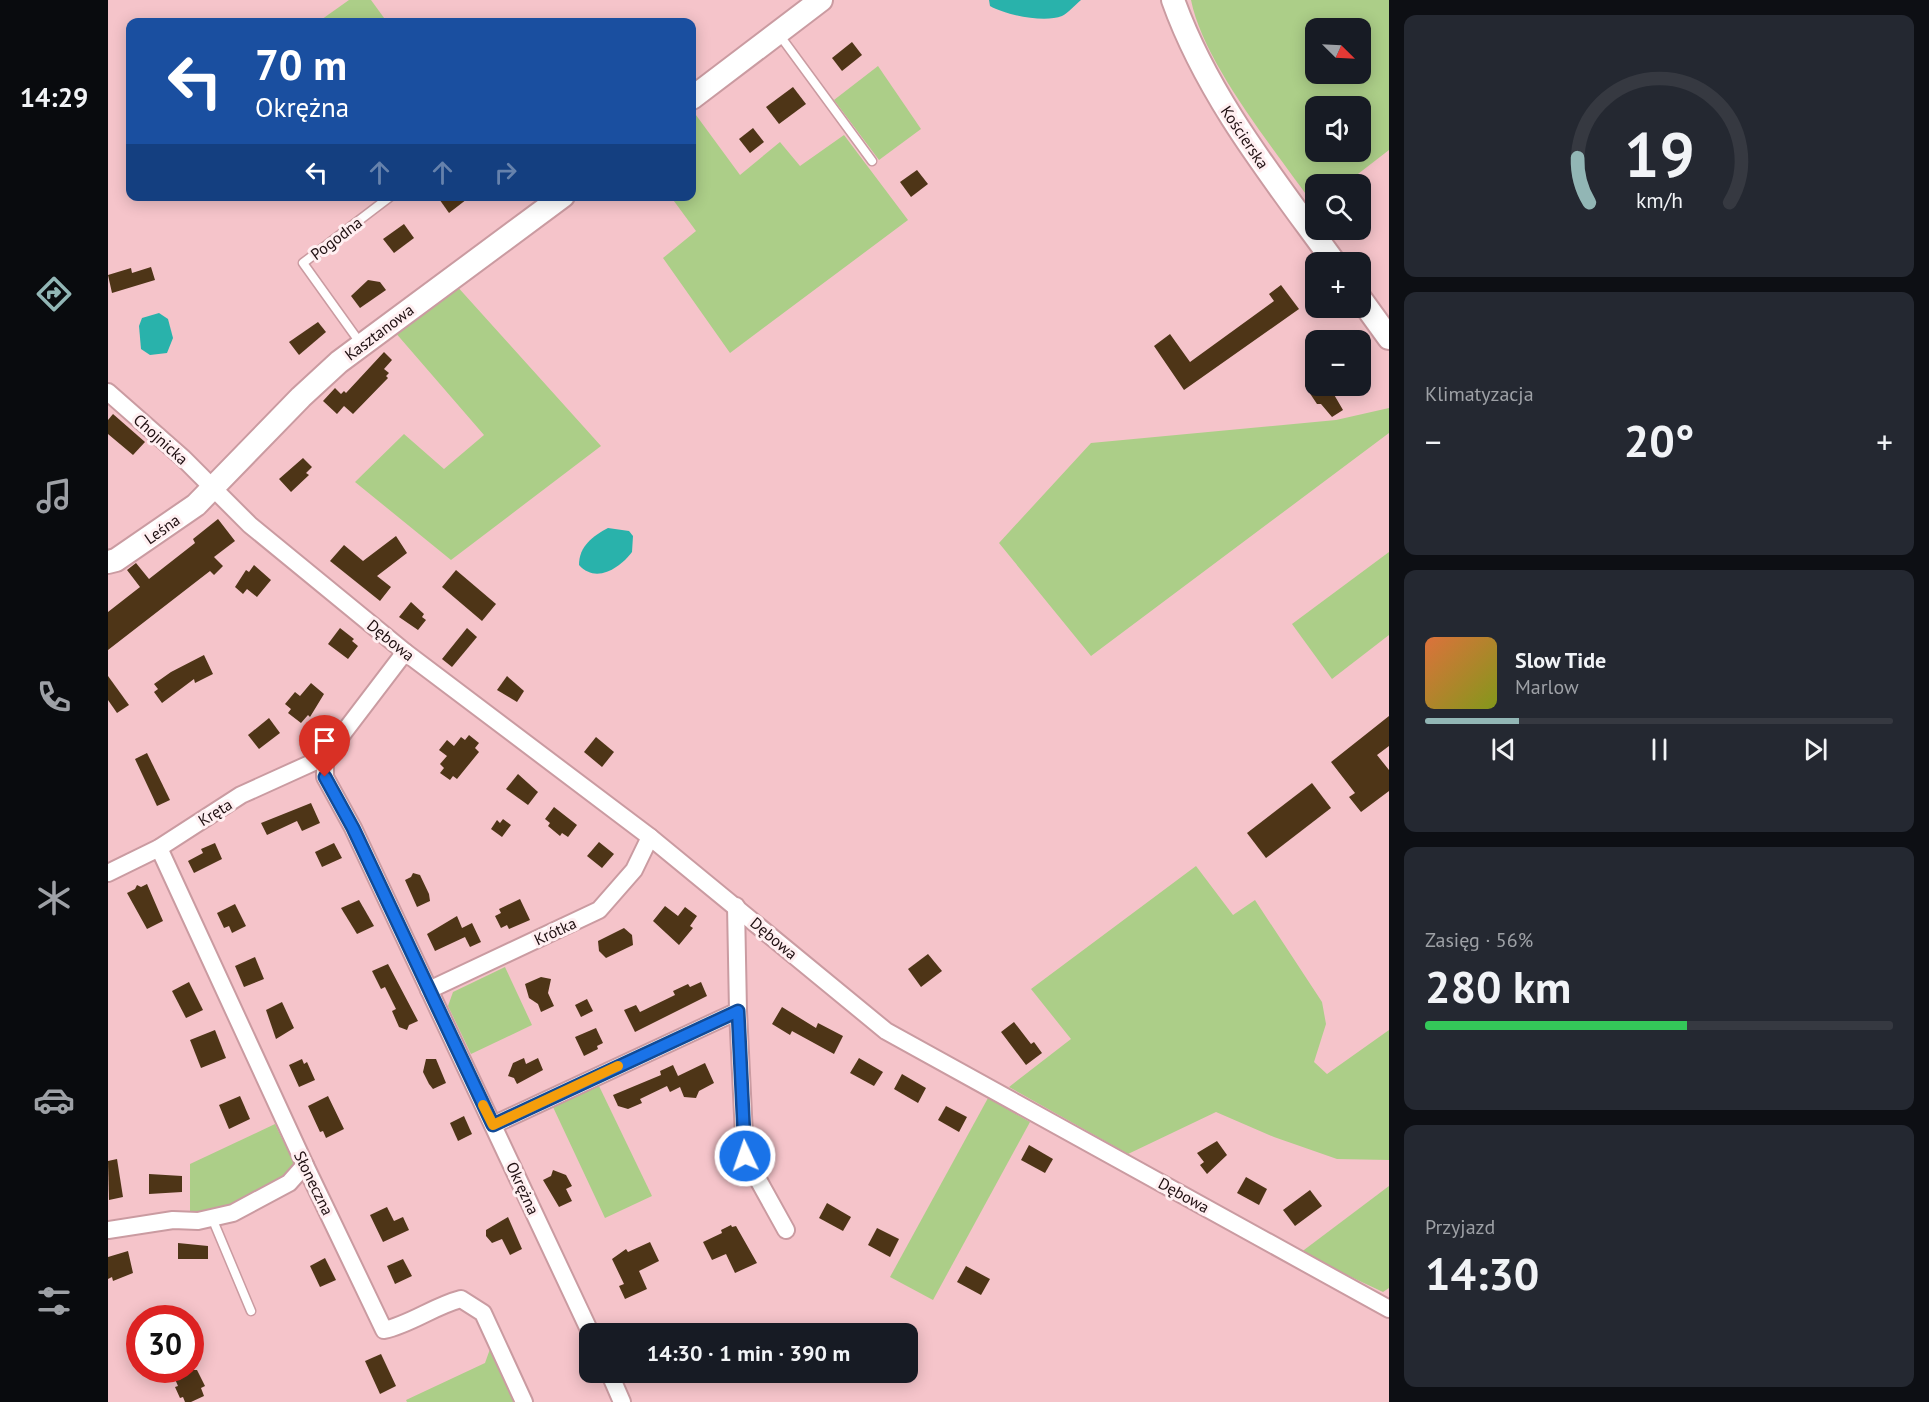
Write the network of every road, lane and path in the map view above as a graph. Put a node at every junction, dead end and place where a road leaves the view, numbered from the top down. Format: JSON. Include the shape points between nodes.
{"nodes":[{"id":1,"x":821,"y":0,"type":"edge"},
{"id":2,"x":1173,"y":0,"type":"edge"},
{"id":3,"x":777,"y":33,"type":"junction"},
{"id":4,"x":696,"y":95,"type":"edge"},
{"id":5,"x":872,"y":161,"type":"dead end"},
{"id":6,"x":385,"y":201,"type":"edge"},
{"id":7,"x":556,"y":201,"type":"edge"},
{"id":8,"x":1327,"y":252,"type":"edge"},
{"id":9,"x":1371,"y":313,"type":"edge"},
{"id":10,"x":1389,"y":338,"type":"edge"},
{"id":11,"x":361,"y":345,"type":"junction"},
{"id":12,"x":108,"y":392,"type":"edge"},
{"id":13,"x":211,"y":489,"type":"junction"},
{"id":14,"x":108,"y":561,"type":"edge"},
{"id":15,"x":405,"y":652,"type":"junction"},
{"id":16,"x":326,"y":757,"type":"junction"},
{"id":17,"x":650,"y":837,"type":"junction"},
{"id":18,"x":159,"y":848,"type":"junction"},
{"id":19,"x":108,"y":873,"type":"edge"},
{"id":20,"x":736,"y":906,"type":"junction"},
{"id":21,"x":429,"y":990,"type":"junction"},
{"id":22,"x":738,"y":1011,"type":"junction"},
{"id":23,"x":493,"y":1125,"type":"junction"},
{"id":24,"x":305,"y":1165,"type":"junction"},
{"id":25,"x":212,"y":1218,"type":"junction"},
{"id":26,"x":108,"y":1230,"type":"edge"},
{"id":27,"x":786,"y":1230,"type":"dead end"},
{"id":28,"x":1389,"y":1310,"type":"edge"},
{"id":29,"x":251,"y":1311,"type":"dead end"},
{"id":30,"x":586,"y":1323,"type":"edge"},
{"id":31,"x":614,"y":1383,"type":"edge"},
{"id":32,"x":524,"y":1402,"type":"edge"},
{"id":33,"x":622,"y":1402,"type":"edge"}],
"edges":[{"from":1,"to":3,"type":"street"},
{"from":2,"to":8,"type":"street","name":"Kościerska","via":[[1192,49],[1230,117]]},
{"from":3,"to":4,"type":"street"},
{"from":3,"to":5,"type":"lane"},
{"from":6,"to":11,"type":"lane","name":"Pogodna","via":[[303,263]]},
{"from":7,"to":11,"type":"street","name":"Kasztanowa"},
{"from":9,"to":10,"type":"street"},
{"from":11,"to":13,"type":"street","name":"Kasztanowa","via":[[301,397]]},
{"from":12,"to":13,"type":"street","name":"Chojnicka","via":[[183,458]]},
{"from":13,"to":14,"type":"street","name":"Leśna","via":[[196,505],[116,560]]},
{"from":13,"to":15,"type":"street","name":"Dębowa"},
{"from":15,"to":16,"type":"street"},
{"from":15,"to":17,"type":"street","name":"Dębowa"},
{"from":16,"to":18,"type":"street","name":"Kręta","via":[[242,795]]},
{"from":16,"to":21,"type":"street","name":"Okrężna","via":[[325,777]]},
{"from":17,"to":20,"type":"street","name":"Dębowa"},
{"from":17,"to":21,"type":"street","name":"Krótka","via":[[634,870],[599,910]]},
{"from":18,"to":19,"type":"street","name":"Kręta"},
{"from":18,"to":24,"type":"street","name":"Słoneczna"},
{"from":20,"to":22,"type":"street"},
{"from":20,"to":28,"type":"street","name":"Dębowa","via":[[886,1032]]},
{"from":21,"to":23,"type":"street","name":"Okrężna"},
{"from":22,"to":23,"type":"street"},
{"from":22,"to":27,"type":"street","via":[[745,1156]]},
{"from":23,"to":30,"type":"street","name":"Okrężna"},
{"from":24,"to":25,"type":"street","via":[[289,1183],[233,1213]]},
{"from":24,"to":32,"type":"street","name":"Słoneczna","via":[[384,1330],[461,1299],[483,1313]]},
{"from":25,"to":26,"type":"street"},
{"from":25,"to":29,"type":"lane"},
{"from":31,"to":33,"type":"street"}]}
